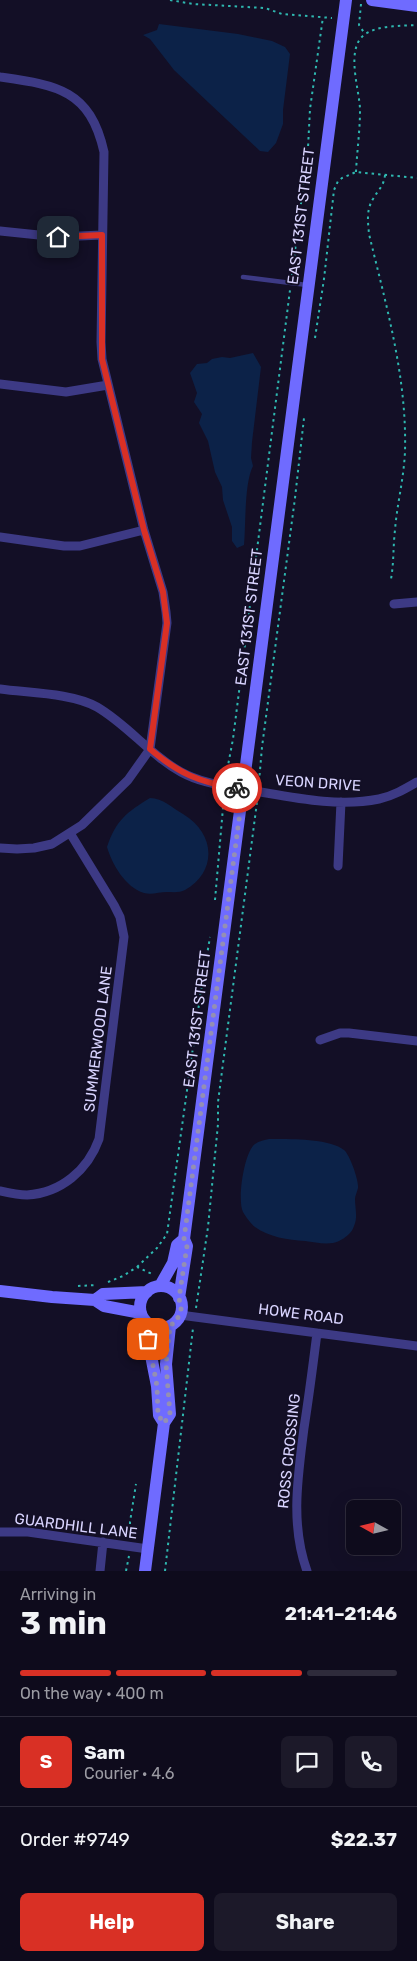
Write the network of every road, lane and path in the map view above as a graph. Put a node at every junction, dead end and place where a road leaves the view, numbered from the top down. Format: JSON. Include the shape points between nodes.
{"nodes":[{"id":1,"x":170,"y":0,"type":"edge"},
{"id":2,"x":346,"y":0,"type":"edge"},
{"id":3,"x":362,"y":0,"type":"edge"},
{"id":4,"x":372,"y":0,"type":"edge"},
{"id":5,"x":417,"y":6,"type":"edge"},
{"id":6,"x":417,"y":25,"type":"edge"},
{"id":7,"x":365,"y":34,"type":"junction"},
{"id":8,"x":0,"y":77,"type":"edge"},
{"id":9,"x":356,"y":172,"type":"junction"},
{"id":10,"x":385,"y":175,"type":"junction"},
{"id":11,"x":417,"y":178,"type":"edge"},
{"id":12,"x":0,"y":231,"type":"edge"},
{"id":13,"x":102,"y":235,"type":"junction"},
{"id":14,"x":243,"y":277,"type":"dead end"},
{"id":15,"x":291,"y":283,"type":"junction"},
{"id":16,"x":308,"y":285,"type":"junction"},
{"id":17,"x":314,"y":340,"type":"dead end"},
{"id":18,"x":0,"y":384,"type":"edge"},
{"id":19,"x":108,"y":385,"type":"junction"},
{"id":20,"x":305,"y":416,"type":"dead end"},
{"id":21,"x":144,"y":530,"type":"junction"},
{"id":22,"x":0,"y":537,"type":"edge"},
{"id":23,"x":391,"y":579,"type":"dead end"},
{"id":24,"x":417,"y":602,"type":"edge"},
{"id":25,"x":394,"y":604,"type":"dead end"},
{"id":26,"x":0,"y":689,"type":"edge"},
{"id":27,"x":150,"y":749,"type":"junction"},
{"id":28,"x":417,"y":782,"type":"edge"},
{"id":29,"x":225,"y":787,"type":"junction"},
{"id":30,"x":243,"y":789,"type":"junction"},
{"id":31,"x":258,"y":792,"type":"junction"},
{"id":32,"x":341,"y":802,"type":"junction"},
{"id":33,"x":70,"y":833,"type":"junction"},
{"id":34,"x":0,"y":848,"type":"edge"},
{"id":35,"x":338,"y":866,"type":"dead end"},
{"id":36,"x":215,"y":906,"type":"dead end"},
{"id":37,"x":211,"y":934,"type":"dead end"},
{"id":38,"x":320,"y":1040,"type":"dead end"},
{"id":39,"x":417,"y":1041,"type":"edge"},
{"id":40,"x":0,"y":1192,"type":"edge"},
{"id":41,"x":184,"y":1239,"type":"junction"},
{"id":42,"x":137,"y":1267,"type":"junction"},
{"id":43,"x":107,"y":1282,"type":"dead end"},
{"id":44,"x":162,"y":1283,"type":"junction"},
{"id":45,"x":182,"y":1283,"type":"junction"},
{"id":46,"x":100,"y":1285,"type":"dead end"},
{"id":47,"x":70,"y":1287,"type":"dead end"},
{"id":48,"x":198,"y":1288,"type":"junction"},
{"id":49,"x":0,"y":1291,"type":"edge"},
{"id":50,"x":146,"y":1292,"type":"junction"},
{"id":51,"x":179,"y":1298,"type":"junction"},
{"id":52,"x":95,"y":1300,"type":"junction"},
{"id":53,"x":180,"y":1315,"type":"junction"},
{"id":54,"x":143,"y":1316,"type":"junction"},
{"id":55,"x":195,"y":1317,"type":"junction"},
{"id":56,"x":170,"y":1326,"type":"junction"},
{"id":57,"x":317,"y":1333,"type":"junction"},
{"id":58,"x":417,"y":1346,"type":"edge"},
{"id":59,"x":164,"y":1423,"type":"junction"},
{"id":60,"x":136,"y":1484,"type":"dead end"},
{"id":61,"x":0,"y":1532,"type":"edge"},
{"id":62,"x":103,"y":1542,"type":"junction"},
{"id":63,"x":131,"y":1546,"type":"junction"},
{"id":64,"x":148,"y":1549,"type":"junction"},
{"id":65,"x":100,"y":1571,"type":"edge"},
{"id":66,"x":126,"y":1571,"type":"edge"},
{"id":67,"x":145,"y":1571,"type":"edge"},
{"id":68,"x":165,"y":1571,"type":"edge"},
{"id":69,"x":307,"y":1571,"type":"edge"}],
"edges":[{"from":1,"to":15,"type":"path","via":[[265,8],[282,14],[323,17]]},
{"from":2,"to":16,"type":"street","name":"EAST 131ST STREET"},
{"from":3,"to":7,"type":"path","via":[[359,25]]},
{"from":4,"to":5,"type":"street"},
{"from":6,"to":7,"type":"path","via":[[379,29]]},
{"from":7,"to":9,"type":"path","via":[[359,42],[355,65],[360,106]]},
{"from":8,"to":13,"type":"street","via":[[58,88],[82,104],[93,119],[104,152]]},
{"from":9,"to":10,"type":"path"},
{"from":9,"to":17,"type":"path","via":[[338,181],[334,190]]},
{"from":10,"to":11,"type":"path"},
{"from":10,"to":23,"type":"path","via":[[383,186],[370,205],[368,220],[396,351],[404,419],[403,478]]},
{"from":12,"to":13,"type":"street","via":[[58,237]]},
{"from":13,"to":19,"type":"street","via":[[101,342]]},
{"from":14,"to":15,"type":"lane"},
{"from":15,"to":16,"type":"lane"},
{"from":15,"to":29,"type":"path"},
{"from":16,"to":30,"type":"street","name":"EAST 131ST STREET"},
{"from":18,"to":19,"type":"street","via":[[66,392]]},
{"from":19,"to":21,"type":"street"},
{"from":20,"to":31,"type":"path"},
{"from":21,"to":22,"type":"street","via":[[80,546]]},
{"from":21,"to":27,"type":"street","via":[[163,592],[167,623]]},
{"from":24,"to":25,"type":"street"},
{"from":26,"to":27,"type":"street","name":"VEON DRIVE","via":[[60,697],[96,707]]},
{"from":27,"to":29,"type":"street","name":"VEON DRIVE","via":[[193,779]]},
{"from":27,"to":33,"type":"street","via":[[128,780],[97,813]]},
{"from":28,"to":32,"type":"street","name":"VEON DRIVE","via":[[388,797]]},
{"from":29,"to":30,"type":"street","name":"VEON DRIVE"},
{"from":29,"to":36,"type":"path"},
{"from":30,"to":31,"type":"street","name":"VEON DRIVE"},
{"from":30,"to":41,"type":"street","name":"EAST 131ST STREET"},
{"from":31,"to":32,"type":"street","name":"VEON DRIVE"},
{"from":31,"to":48,"type":"path","via":[[218,1102],[207,1235]]},
{"from":32,"to":35,"type":"street"},
{"from":33,"to":34,"type":"street","via":[[52,844],[34,848]]},
{"from":33,"to":40,"type":"street","name":"SUMMERWOOD LANE","via":[[120,917],[124,937],[99,1139],[83,1168],[58,1187],[26,1195]]},
{"from":37,"to":42,"type":"path","via":[[167,1234]]},
{"from":38,"to":39,"type":"street","via":[[349,1033]]},
{"from":41,"to":44,"type":"street","name":"EAST 131ST STREET","via":[[177,1245],[173,1263]]},
{"from":41,"to":45,"type":"street","name":"EAST 131ST STREET","via":[[187,1246]]},
{"from":42,"to":43,"type":"path"},
{"from":42,"to":44,"type":"path"},
{"from":44,"to":50,"type":"street"},
{"from":44,"to":51,"type":"street"},
{"from":45,"to":48,"type":"path"},
{"from":45,"to":51,"type":"street","name":"EAST 131ST STREET"},
{"from":46,"to":47,"type":"path"},
{"from":48,"to":55,"type":"path"},
{"from":49,"to":52,"type":"street"},
{"from":50,"to":52,"type":"street","via":[[103,1294]]},
{"from":50,"to":54,"type":"street","via":[[142,1299]]},
{"from":51,"to":53,"type":"street"},
{"from":52,"to":54,"type":"street","via":[[104,1306]]},
{"from":53,"to":55,"type":"street","name":"HOWE ROAD"},
{"from":53,"to":56,"type":"street"},
{"from":54,"to":56,"type":"street","via":[[156,1327]]},
{"from":54,"to":59,"type":"street","via":[[157,1386],[158,1415]]},
{"from":55,"to":57,"type":"street","name":"HOWE ROAD"},
{"from":55,"to":68,"type":"path"},
{"from":56,"to":59,"type":"street","via":[[166,1364],[170,1414]]},
{"from":57,"to":58,"type":"street","name":"HOWE ROAD"},
{"from":57,"to":69,"type":"street","name":"ROSS CROSSING","via":[[296,1488],[296,1518]]},
{"from":59,"to":64,"type":"street"},
{"from":60,"to":63,"type":"path","via":[[130,1522]]},
{"from":61,"to":62,"type":"street","name":"GUARDHILL LANE","via":[[28,1532]]},
{"from":62,"to":63,"type":"street","name":"GUARDHILL LANE"},
{"from":62,"to":65,"type":"street"},
{"from":63,"to":64,"type":"street","name":"GUARDHILL LANE"},
{"from":63,"to":66,"type":"path"},
{"from":64,"to":67,"type":"street"}]}
